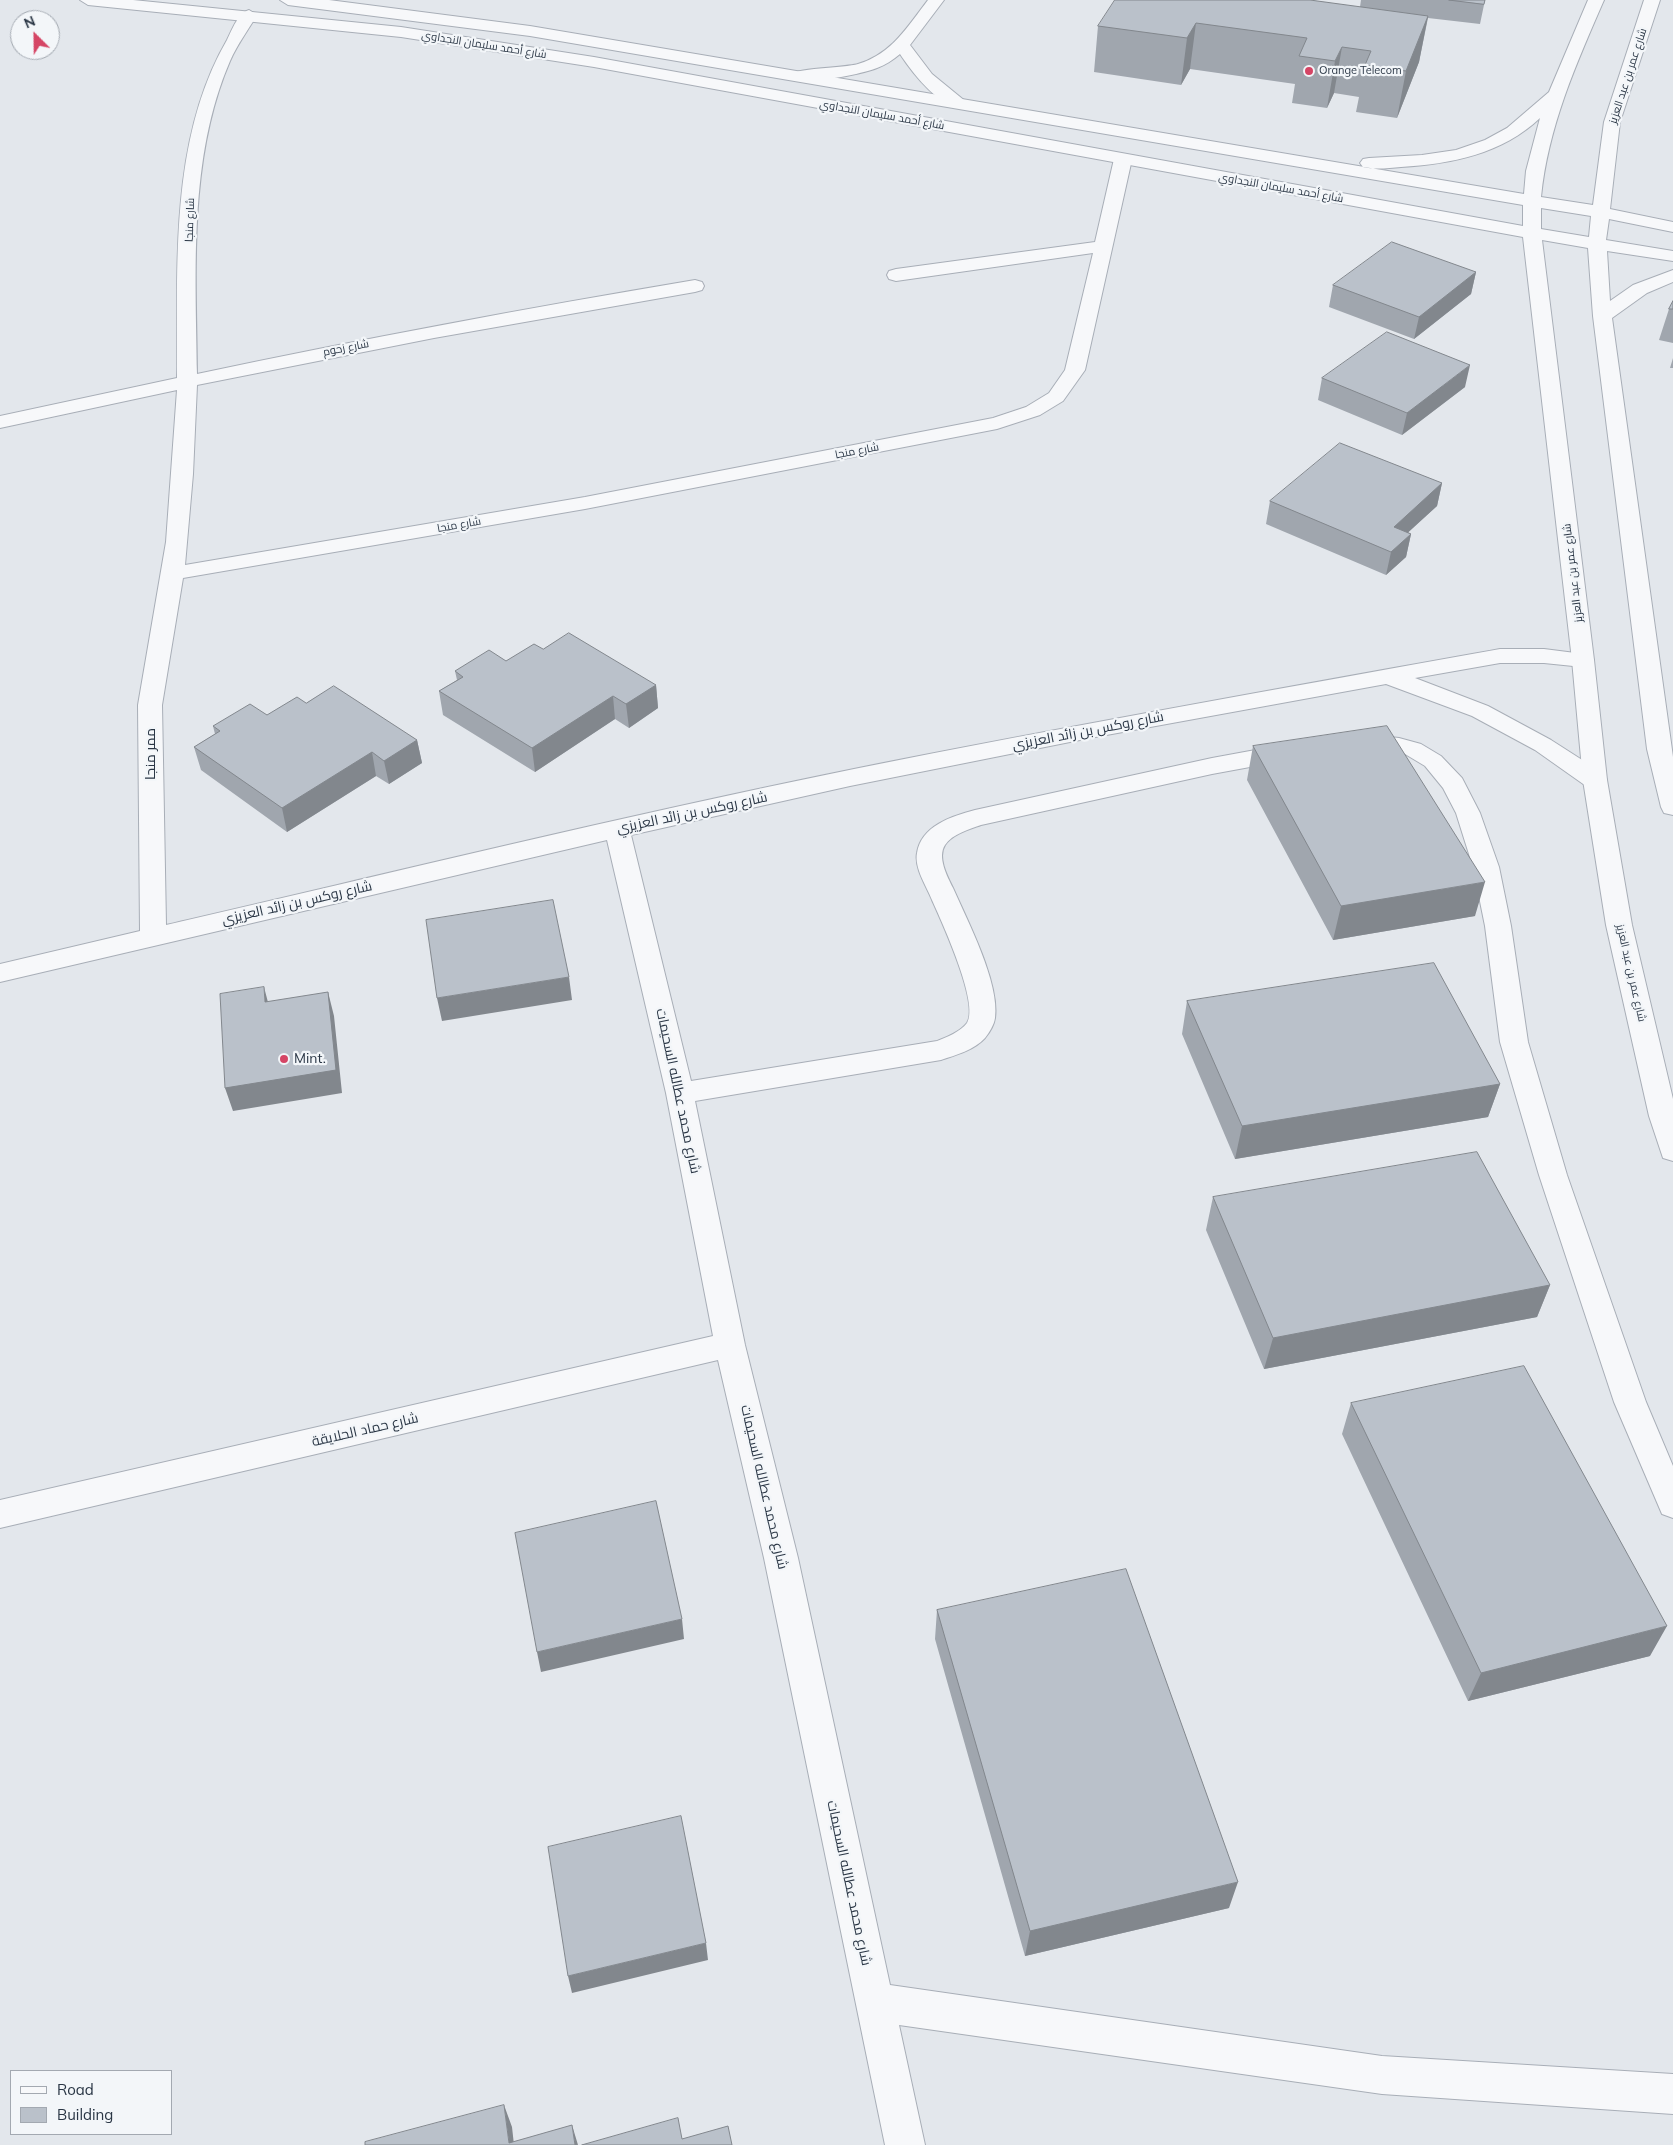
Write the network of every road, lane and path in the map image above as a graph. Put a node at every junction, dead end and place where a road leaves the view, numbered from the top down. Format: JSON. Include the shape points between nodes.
{"nodes":[{"id":1,"x":88,"y":0,"type":"edge"},
{"id":2,"x":288,"y":0,"type":"edge"},
{"id":3,"x":936,"y":0,"type":"edge"},
{"id":4,"x":1596,"y":0,"type":"edge"},
{"id":5,"x":1652,"y":0,"type":"edge"},
{"id":6,"x":250,"y":15,"type":"junction"},
{"id":7,"x":901,"y":43,"type":"junction"},
{"id":8,"x":795,"y":76,"type":"junction"},
{"id":9,"x":1554,"y":96,"type":"junction"},
{"id":10,"x":959,"y":104,"type":"junction"},
{"id":11,"x":1123,"y":159,"type":"junction"},
{"id":12,"x":1310,"y":165,"type":"junction"},
{"id":13,"x":1530,"y":201,"type":"junction"},
{"id":14,"x":1601,"y":212,"type":"junction"},
{"id":15,"x":1673,"y":228,"type":"edge"},
{"id":16,"x":1532,"y":233,"type":"junction"},
{"id":17,"x":1596,"y":242,"type":"junction"},
{"id":18,"x":1104,"y":246,"type":"junction"},
{"id":19,"x":1673,"y":256,"type":"edge"},
{"id":20,"x":896,"y":275,"type":"dead end"},
{"id":21,"x":1673,"y":276,"type":"edge"},
{"id":22,"x":695,"y":286,"type":"dead end"},
{"id":23,"x":1602,"y":316,"type":"junction"},
{"id":24,"x":188,"y":380,"type":"junction"},
{"id":25,"x":0,"y":422,"type":"edge"},
{"id":26,"x":173,"y":574,"type":"junction"},
{"id":27,"x":1583,"y":660,"type":"junction"},
{"id":28,"x":1388,"y":676,"type":"junction"},
{"id":29,"x":1336,"y":745,"type":"edge"},
{"id":30,"x":1307,"y":749,"type":"edge"},
{"id":31,"x":1595,"y":780,"type":"junction"},
{"id":32,"x":1673,"y":807,"type":"edge"},
{"id":33,"x":617,"y":830,"type":"junction"},
{"id":34,"x":153,"y":936,"type":"junction"},
{"id":35,"x":0,"y":973,"type":"edge"},
{"id":36,"x":680,"y":1093,"type":"junction"},
{"id":37,"x":1673,"y":1150,"type":"edge"},
{"id":38,"x":730,"y":1345,"type":"junction"},
{"id":39,"x":1673,"y":1504,"type":"edge"},
{"id":40,"x":0,"y":1514,"type":"edge"},
{"id":41,"x":874,"y":2002,"type":"junction"},
{"id":42,"x":1673,"y":2094,"type":"edge"},
{"id":43,"x":905,"y":2145,"type":"edge"}],
"edges":[{"from":1,"to":6,"type":"street","name":"شارع أحمد سليمان النجداوي"},
{"from":2,"to":8,"type":"street","name":"شارع أحمد سليمان النجداوي","via":[[530,31]]},
{"from":3,"to":7,"type":"street"},
{"from":4,"to":9,"type":"street","name":"شارع عمر بن عبد العزيز"},
{"from":5,"to":14,"type":"street","name":"شارع عمر بن عبد العزيز","via":[[1612,122]]},
{"from":6,"to":11,"type":"street","name":"شارع أحمد سليمان النجداوي","via":[[401,32],[594,62]]},
{"from":6,"to":24,"type":"street","name":"شارع منجا","via":[[223,59],[199,132],[193,167],[189,206]]},
{"from":7,"to":8,"type":"street","via":[[883,59],[862,67]]},
{"from":7,"to":10,"type":"street","via":[[925,79]]},
{"from":8,"to":10,"type":"street","name":"شارع أحمد سليمان النجداوي"},
{"from":9,"to":12,"type":"street","via":[[1507,136],[1474,149],[1436,158],[1396,162]]},
{"from":9,"to":13,"type":"street","name":"شارع عمر بن عبد العزيز","via":[[1535,167]]},
{"from":10,"to":12,"type":"street","name":"شارع أحمد سليمان النجداوي"},
{"from":11,"to":16,"type":"street","name":"شارع أحمد سليمان النجداوي"},
{"from":11,"to":18,"type":"street","name":"شارع منجا"},
{"from":12,"to":13,"type":"street","name":"شارع أحمد سليمان النجداوي"},
{"from":13,"to":14,"type":"street","name":"شارع أحمد سليمان النجداوي"},
{"from":13,"to":16,"type":"street","name":"شارع عمر بن عبد العزيز"},
{"from":14,"to":15,"type":"street","name":"شارع أحمد سليمان النجداوي"},
{"from":14,"to":17,"type":"street","name":"شارع عمر بن عبد العزيز"},
{"from":16,"to":17,"type":"street","name":"شارع أحمد سليمان النجداوي"},
{"from":16,"to":27,"type":"street","name":"شارع عمر بن عبد العزيز"},
{"from":17,"to":19,"type":"street","name":"شارع أحمد سليمان النجداوي"},
{"from":17,"to":23,"type":"street","name":"شارع عمر بن عبد العزيز"},
{"from":18,"to":20,"type":"street"},
{"from":18,"to":26,"type":"street","name":"شارع منجا","via":[[1075,370],[1056,397],[1033,411],[997,423],[595,502]]},
{"from":21,"to":23,"type":"street","via":[[1640,289]]},
{"from":22,"to":24,"type":"street","name":"شارع زحوم","via":[[533,312]]},
{"from":23,"to":32,"type":"street","name":"شارع عمر بن عبد العزيز","via":[[1660,749]]},
{"from":24,"to":25,"type":"street","name":"شارع زحوم"},
{"from":24,"to":26,"type":"street","name":"شارع منجا"},
{"from":26,"to":34,"type":"street","name":"ممر منجا","via":[[150,703]]},
{"from":27,"to":28,"type":"street","name":"شارع روكس بن زائد العزيزي","via":[[1500,656]]},
{"from":27,"to":31,"type":"street","name":"شارع عمر بن عبد العزيز"},
{"from":28,"to":31,"type":"street","via":[[1480,711],[1543,745]]},
{"from":28,"to":33,"type":"street","name":"شارع روكس بن زائد العزيزي","via":[[1090,730],[850,778]]},
{"from":29,"to":39,"type":"street","via":[[1391,742],[1413,749],[1433,761],[1453,784],[1468,813],[1486,867],[1498,926],[1514,1042],[1553,1175],[1630,1402]]},
{"from":30,"to":36,"type":"street","via":[[1025,806],[975,818],[948,829],[934,840],[929,854],[932,870],[974,970],[983,1002],[982,1020],[968,1038],[941,1050]]},
{"from":31,"to":37,"type":"street","name":"شارع عمر بن عبد العزيز","via":[[1620,925]]},
{"from":33,"to":34,"type":"street","name":"شارع روكس بن زائد العزيزي"},
{"from":33,"to":36,"type":"street","name":"شارع محمد عطالله السحيمات"},
{"from":34,"to":35,"type":"street","name":"شارع روكس بن زائد العزيزي"},
{"from":36,"to":38,"type":"street","name":"شارع محمد عطالله السحيمات"},
{"from":38,"to":40,"type":"street","name":"شارع حماد الحلايقة"},
{"from":38,"to":41,"type":"street","name":"شارع محمد عطالله السحيمات","via":[[781,1558]]},
{"from":41,"to":42,"type":"street","via":[[1382,2075]]},
{"from":41,"to":43,"type":"street","name":"شارع محمد عطالله السحيمات"}]}
